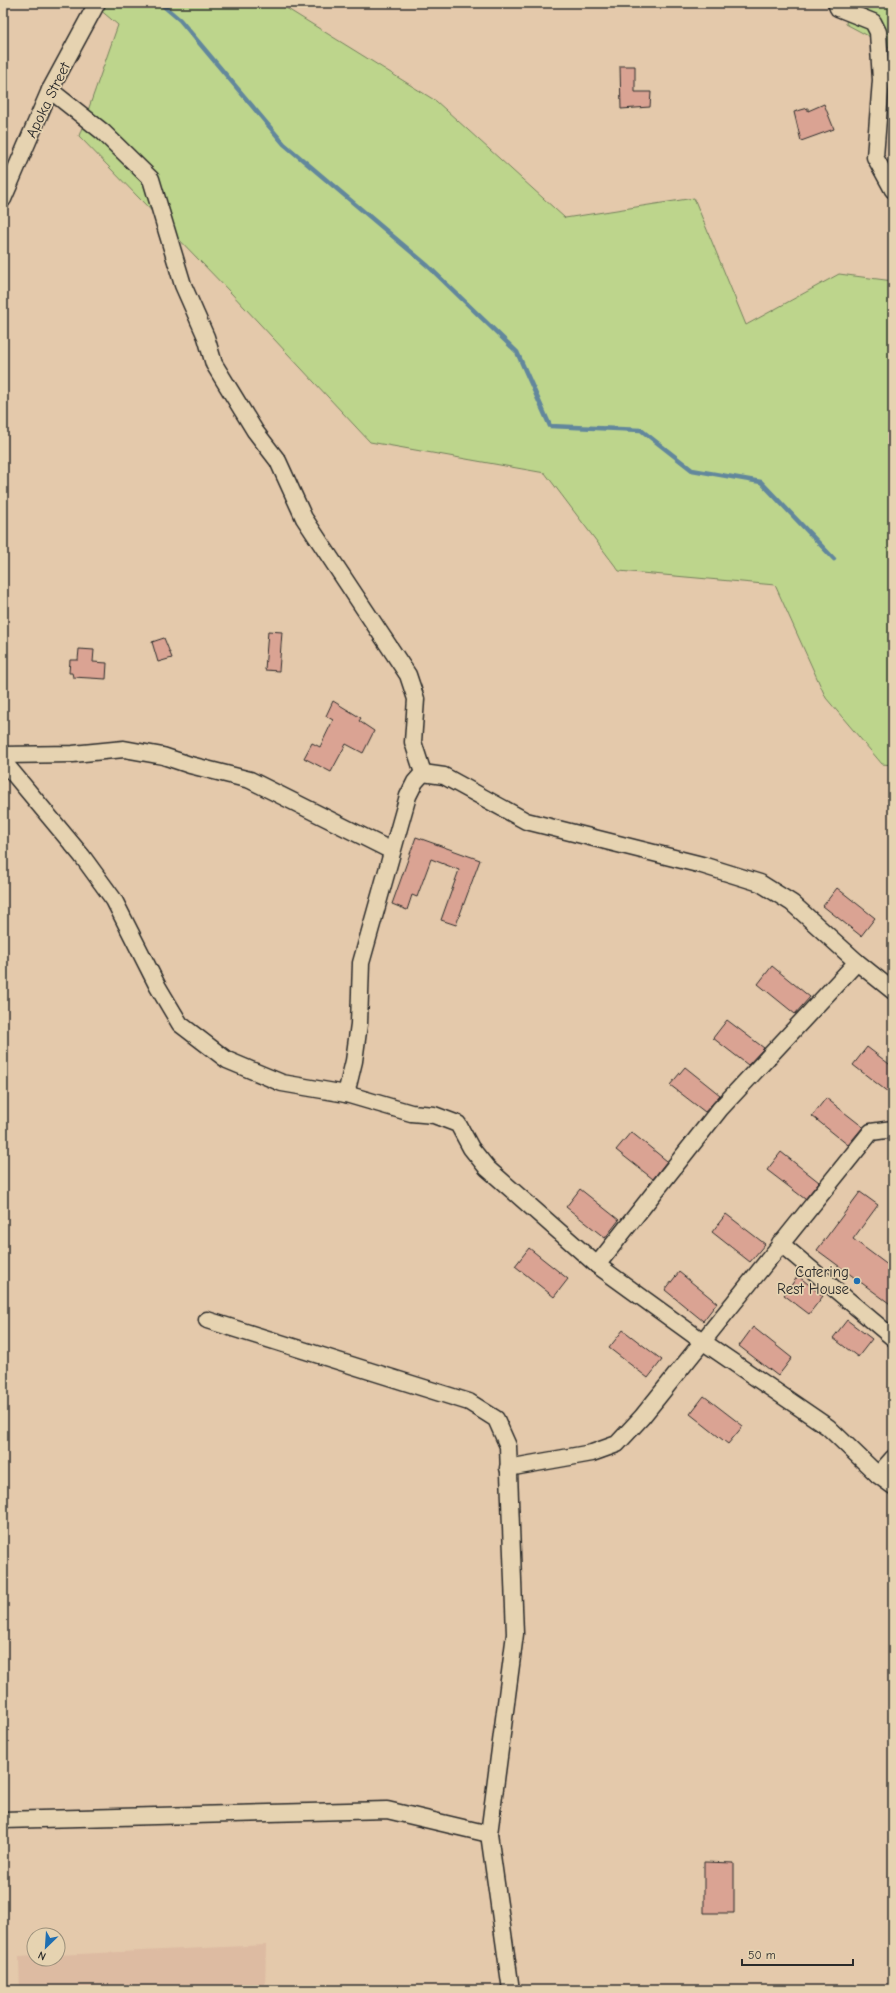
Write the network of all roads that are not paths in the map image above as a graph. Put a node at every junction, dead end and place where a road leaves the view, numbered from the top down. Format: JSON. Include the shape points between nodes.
{"nodes":[{"id":1,"x":97,"y":3,"type":"edge"},
{"id":2,"x":836,"y":3,"type":"edge"},
{"id":3,"x":50,"y":90,"type":"junction"},
{"id":4,"x":893,"y":190,"type":"edge"},
{"id":5,"x":3,"y":199,"type":"edge"},
{"id":6,"x":3,"y":755,"type":"edge"},
{"id":7,"x":3,"y":761,"type":"edge"},
{"id":8,"x":423,"y":773,"type":"junction"},
{"id":9,"x":392,"y":851,"type":"junction"},
{"id":10,"x":857,"y":962,"type":"junction"},
{"id":11,"x":893,"y":991,"type":"edge"},
{"id":12,"x":346,"y":1094,"type":"junction"},
{"id":13,"x":893,"y":1129,"type":"edge"},
{"id":14,"x":780,"y":1243,"type":"junction"},
{"id":15,"x":597,"y":1265,"type":"junction"},
{"id":16,"x":207,"y":1320,"type":"dead end"},
{"id":17,"x":893,"y":1338,"type":"edge"},
{"id":18,"x":702,"y":1341,"type":"junction"},
{"id":19,"x":893,"y":1458,"type":"edge"},
{"id":20,"x":508,"y":1468,"type":"junction"},
{"id":21,"x":878,"y":1475,"type":"junction"},
{"id":22,"x":893,"y":1486,"type":"edge"},
{"id":23,"x":3,"y":1820,"type":"edge"},
{"id":24,"x":489,"y":1834,"type":"junction"},
{"id":25,"x":511,"y":1990,"type":"edge"}],
"edges":[{"from":1,"to":3,"type":"street","name":"Apoka Street"},
{"from":2,"to":4,"type":"street","via":[[838,8],[873,22],[878,32],[881,80],[875,157]]},
{"from":3,"to":5,"type":"street","name":"Apoka Street"},
{"from":3,"to":8,"type":"street","via":[[103,132],[151,179],[183,285],[206,337],[214,364],[255,431],[278,461],[304,518],[408,676],[416,699],[413,742]]},
{"from":6,"to":9,"type":"street","via":[[73,754],[124,748],[164,756],[190,766],[250,780]]},
{"from":7,"to":12,"type":"street","via":[[82,856],[114,900],[158,987],[180,1024],[227,1060],[282,1083]]},
{"from":8,"to":9,"type":"street","via":[[408,796]]},
{"from":8,"to":10,"type":"street","via":[[444,776],[526,821],[702,864],[760,883],[792,903]]},
{"from":9,"to":12,"type":"street","via":[[361,963],[359,1024]]},
{"from":10,"to":11,"type":"street"},
{"from":10,"to":15,"type":"street","via":[[720,1109]]},
{"from":12,"to":15,"type":"street","via":[[411,1112],[434,1115],[458,1124],[471,1148],[487,1168]]},
{"from":13,"to":14,"type":"street","via":[[871,1132]]},
{"from":14,"to":17,"type":"street"},
{"from":14,"to":18,"type":"street"},
{"from":15,"to":18,"type":"street"},
{"from":16,"to":20,"type":"street","via":[[469,1402],[496,1418],[508,1446]]},
{"from":18,"to":20,"type":"street","via":[[642,1417],[617,1444],[592,1453]]},
{"from":18,"to":21,"type":"street","via":[[828,1428]]},
{"from":19,"to":21,"type":"street"},
{"from":20,"to":24,"type":"street","via":[[515,1634]]},
{"from":21,"to":22,"type":"street"},
{"from":23,"to":24,"type":"street","via":[[387,1810]]},
{"from":24,"to":25,"type":"street"}]}
